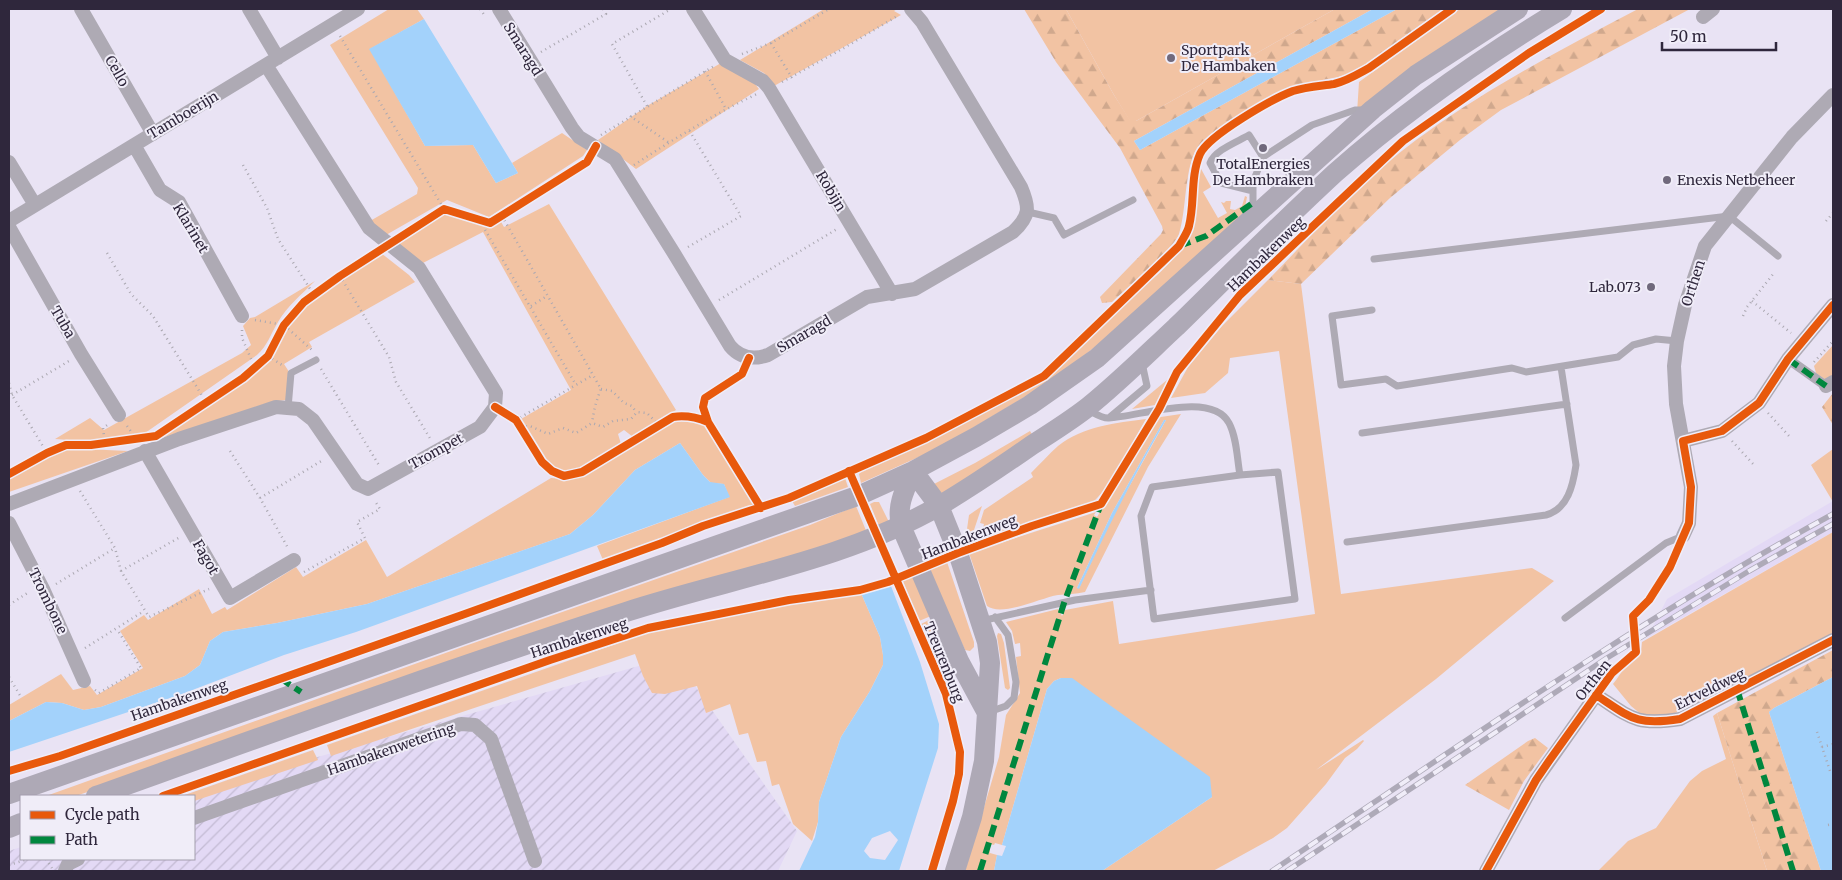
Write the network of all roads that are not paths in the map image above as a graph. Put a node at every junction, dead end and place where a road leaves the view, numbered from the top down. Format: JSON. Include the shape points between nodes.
{"nodes":[{"id":1,"x":81,"y":9,"type":"edge"},
{"id":2,"x":248,"y":9,"type":"edge"},
{"id":3,"x":358,"y":9,"type":"edge"},
{"id":4,"x":499,"y":9,"type":"edge"},
{"id":5,"x":693,"y":9,"type":"edge"},
{"id":6,"x":911,"y":9,"type":"edge"},
{"id":7,"x":1518,"y":9,"type":"edge"},
{"id":8,"x":1562,"y":9,"type":"edge"},
{"id":9,"x":272,"y":61,"type":"junction"},
{"id":10,"x":1833,"y":95,"type":"edge"},
{"id":11,"x":1373,"y":109,"type":"junction"},
{"id":12,"x":153,"y":134,"type":"junction"},
{"id":13,"x":134,"y":145,"type":"junction"},
{"id":14,"x":1263,"y":157,"type":"junction"},
{"id":15,"x":9,"y":162,"type":"edge"},
{"id":16,"x":1253,"y":191,"type":"junction"},
{"id":17,"x":1134,"y":200,"type":"dead end"},
{"id":18,"x":35,"y":206,"type":"junction"},
{"id":19,"x":1028,"y":212,"type":"junction"},
{"id":20,"x":1729,"y":216,"type":"junction"},
{"id":21,"x":1252,"y":218,"type":"junction"},
{"id":22,"x":9,"y":222,"type":"edge"},
{"id":23,"x":9,"y":227,"type":"edge"},
{"id":24,"x":1778,"y":256,"type":"dead end"},
{"id":25,"x":1374,"y":259,"type":"dead end"},
{"id":26,"x":892,"y":294,"type":"junction"},
{"id":27,"x":1833,"y":305,"type":"edge"},
{"id":28,"x":1372,"y":310,"type":"dead end"},
{"id":29,"x":242,"y":316,"type":"road end"},
{"id":30,"x":1677,"y":340,"type":"junction"},
{"id":31,"x":1788,"y":359,"type":"junction"},
{"id":32,"x":316,"y":360,"type":"road end"},
{"id":33,"x":1142,"y":360,"type":"junction"},
{"id":34,"x":1561,"y":367,"type":"junction"},
{"id":35,"x":1830,"y":384,"type":"edge"},
{"id":36,"x":1567,"y":404,"type":"junction"},
{"id":37,"x":288,"y":408,"type":"junction"},
{"id":38,"x":1086,"y":408,"type":"junction"},
{"id":39,"x":119,"y":415,"type":"road end"},
{"id":40,"x":1107,"y":419,"type":"junction"},
{"id":41,"x":1362,"y":433,"type":"dead end"},
{"id":42,"x":1683,"y":441,"type":"junction"},
{"id":43,"x":140,"y":443,"type":"junction"},
{"id":44,"x":913,"y":471,"type":"junction"},
{"id":45,"x":1240,"y":475,"type":"junction"},
{"id":46,"x":9,"y":504,"type":"edge"},
{"id":47,"x":939,"y":506,"type":"junction"},
{"id":48,"x":9,"y":523,"type":"edge"},
{"id":49,"x":901,"y":526,"type":"junction"},
{"id":50,"x":1683,"y":536,"type":"joint"},
{"id":51,"x":1347,"y":542,"type":"dead end"},
{"id":52,"x":294,"y":560,"type":"road end"},
{"id":53,"x":1151,"y":590,"type":"junction"},
{"id":54,"x":1565,"y":618,"type":"dead end"},
{"id":55,"x":988,"y":619,"type":"junction"},
{"id":56,"x":1833,"y":640,"type":"edge"},
{"id":57,"x":84,"y":681,"type":"road end"},
{"id":58,"x":1596,"y":695,"type":"joint"},
{"id":59,"x":987,"y":713,"type":"junction"},
{"id":60,"x":9,"y":794,"type":"edge"},
{"id":61,"x":99,"y":795,"type":"edge"},
{"id":62,"x":195,"y":818,"type":"edge"},
{"id":63,"x":76,"y":860,"type":"edge"},
{"id":64,"x":535,"y":861,"type":"dead end"},
{"id":65,"x":65,"y":871,"type":"edge"},
{"id":66,"x":955,"y":871,"type":"edge"},
{"id":67,"x":1486,"y":871,"type":"edge"}],
"edges":[{"from":1,"to":12,"type":"street","name":"Cello"},
{"from":2,"to":9,"type":"street"},
{"from":3,"to":9,"type":"street","name":"Tamboerijn"},
{"from":4,"to":26,"type":"street","name":"Smaragd","via":[[572,128],[579,137],[615,159],[736,353],[749,358],[768,355],[867,297]]},
{"from":5,"to":26,"type":"street","name":"Robijn","via":[[724,60],[763,81],[769,88]]},
{"from":6,"to":19,"type":"street","via":[[922,22],[1021,187]]},
{"from":7,"to":11,"type":"main road","via":[[1416,75]]},
{"from":8,"to":33,"type":"main road","name":"Hambakenweg","via":[[1464,70],[1392,125],[1335,173]]},
{"from":9,"to":12,"type":"street","name":"Tamboerijn"},
{"from":9,"to":37,"type":"street","name":"Trompet","via":[[369,228],[420,268],[496,393],[495,407],[480,426],[368,490],[357,484],[313,420],[299,409]]},
{"from":10,"to":20,"type":"street","name":"Orthen","via":[[1792,137]]},
{"from":11,"to":14,"type":"lane","via":[[1354,110],[1312,125]]},
{"from":11,"to":21,"type":"main road"},
{"from":12,"to":13,"type":"street","name":"Tamboerijn"},
{"from":13,"to":18,"type":"street","name":"Tamboerijn"},
{"from":13,"to":29,"type":"street","name":"Klarinet","via":[[160,190],[179,202]]},
{"from":14,"to":16,"type":"lane","via":[[1253,182]]},
{"from":14,"to":16,"type":"lane","via":[[1249,136],[1219,152],[1210,163],[1221,183]]},
{"from":15,"to":18,"type":"street"},
{"from":16,"to":21,"type":"lane"},
{"from":17,"to":19,"type":"lane","via":[[1064,235],[1054,218]]},
{"from":18,"to":22,"type":"street","name":"Tamboerijn"},
{"from":19,"to":26,"type":"street","name":"Smaragd","via":[[1023,223],[1013,232],[915,289]]},
{"from":20,"to":24,"type":"lane"},
{"from":20,"to":25,"type":"lane"},
{"from":20,"to":30,"type":"street","name":"Orthen","via":[[1705,246]]},
{"from":21,"to":44,"type":"main road","via":[[1097,358],[1030,405]]},
{"from":23,"to":39,"type":"street","name":"Tuba"},
{"from":27,"to":31,"type":"street"},
{"from":28,"to":34,"type":"lane","via":[[1332,316],[1341,385],[1386,379],[1397,386],[1512,368],[1526,372]]},
{"from":30,"to":34,"type":"lane","via":[[1656,339],[1633,345],[1618,357]]},
{"from":30,"to":42,"type":"street","name":"Orthen","via":[[1674,366],[1676,404]]},
{"from":31,"to":35,"type":"street"},
{"from":31,"to":42,"type":"street","via":[[1758,403],[1722,430]]},
{"from":32,"to":37,"type":"lane","via":[[291,373]]},
{"from":33,"to":38,"type":"main road","name":"Hambakenweg"},
{"from":33,"to":40,"type":"lane","via":[[1147,386]]},
{"from":34,"to":36,"type":"lane"},
{"from":36,"to":41,"type":"lane"},
{"from":36,"to":51,"type":"lane","via":[[1576,465],[1564,504],[1559,509],[1546,514]]},
{"from":37,"to":43,"type":"street","via":[[276,407]]},
{"from":38,"to":40,"type":"lane"},
{"from":38,"to":47,"type":"main road","name":"Hambakenweg"},
{"from":40,"to":45,"type":"lane","via":[[1159,409],[1217,410],[1230,423]]},
{"from":42,"to":50,"type":"street","name":"Orthen","via":[[1691,487],[1689,523]]},
{"from":43,"to":46,"type":"street","via":[[73,479]]},
{"from":43,"to":52,"type":"street","name":"Fagot","via":[[230,598]]},
{"from":44,"to":47,"type":"main road","name":"Treurenburg"},
{"from":44,"to":49,"type":"main road","name":"Treurenburg","via":[[900,504],[898,516]]},
{"from":44,"to":60,"type":"main road","via":[[860,495]]},
{"from":45,"to":53,"type":"lane","via":[[1152,487],[1141,516]]},
{"from":45,"to":53,"type":"lane","via":[[1278,472],[1295,599],[1154,619]]},
{"from":47,"to":49,"type":"main road","name":"Hambakenweg"},
{"from":47,"to":55,"type":"main road","name":"Treurenburg"},
{"from":48,"to":57,"type":"street","name":"Trombone"},
{"from":49,"to":59,"type":"main road","name":"Treurenburg","via":[[959,661]]},
{"from":49,"to":61,"type":"main road","name":"Hambakenweg","via":[[780,569],[632,610],[522,646]]},
{"from":50,"to":54,"type":"lane","via":[[1666,544]]},
{"from":53,"to":55,"type":"lane","via":[[1075,600]]},
{"from":55,"to":59,"type":"main road","name":"Treurenburg"},
{"from":55,"to":59,"type":"lane","via":[[1008,635],[1016,682],[1014,698],[1006,706]]},
{"from":56,"to":58,"type":"street","name":"Ertveldweg","via":[[1680,719],[1653,723],[1638,720]]},
{"from":58,"to":67,"type":"street","name":"Orthen","via":[[1536,780]]},
{"from":59,"to":66,"type":"main road","name":"Treurenburg","via":[[984,760],[972,817]]},
{"from":62,"to":64,"type":"street","name":"Hambakenwetering","via":[[462,724],[475,725],[491,739]]},
{"from":63,"to":65,"type":"street","via":[[68,864]]}]}
